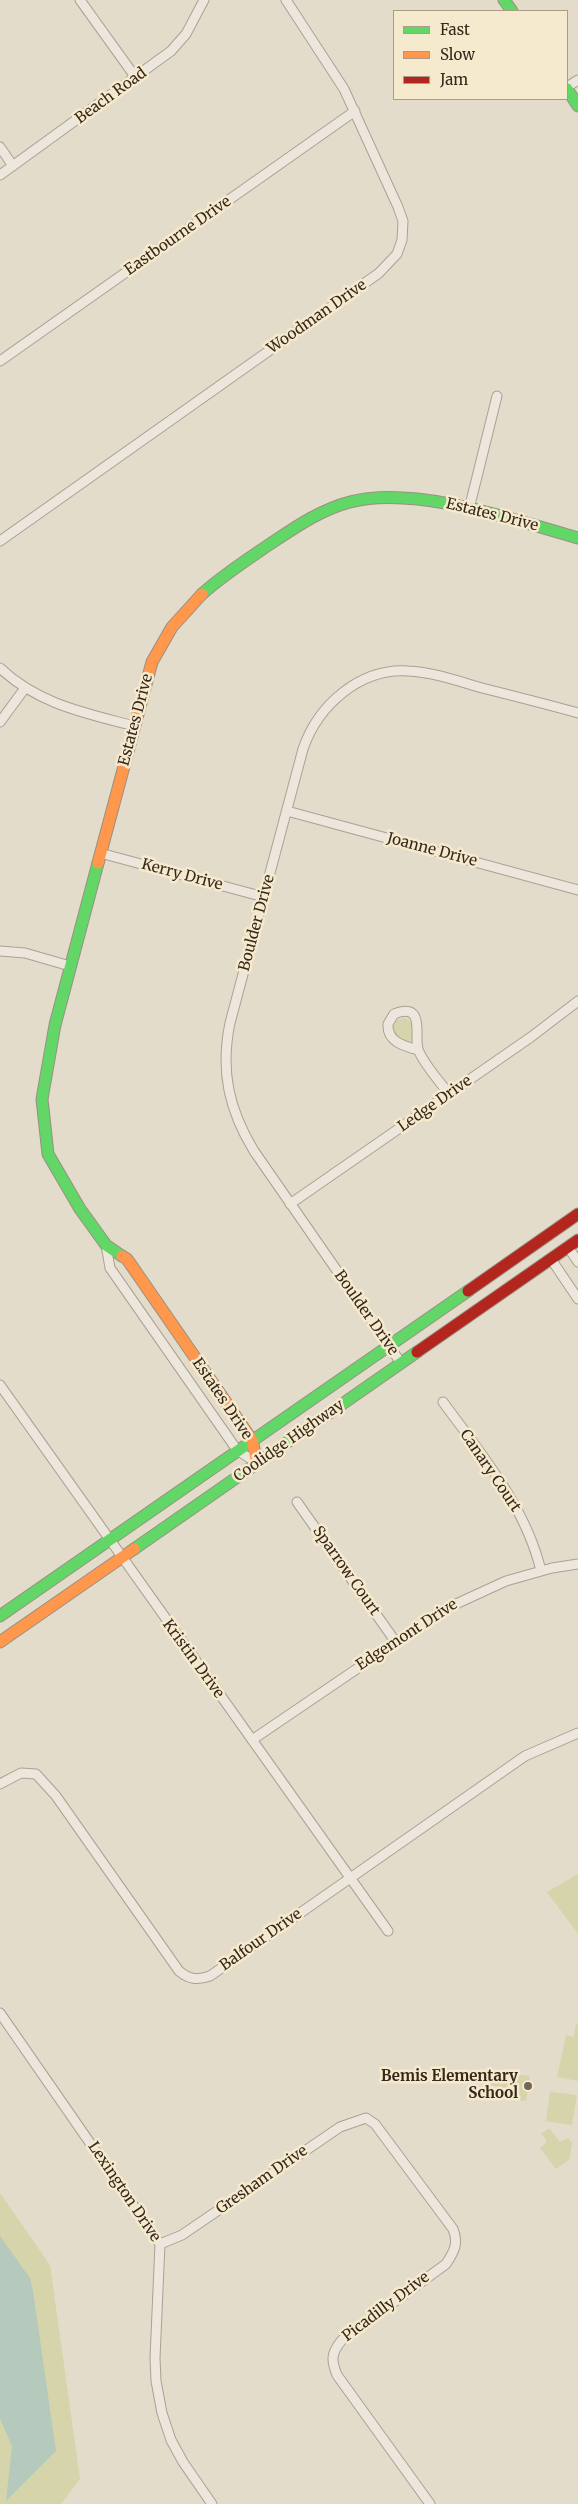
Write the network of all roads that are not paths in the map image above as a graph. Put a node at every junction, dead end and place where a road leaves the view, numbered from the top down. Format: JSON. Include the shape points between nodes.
{"nodes":[{"id":1,"x":80,"y":0,"type":"edge"},
{"id":2,"x":204,"y":0,"type":"edge"},
{"id":3,"x":286,"y":0,"type":"edge"},
{"id":4,"x":136,"y":78,"type":"junction"},
{"id":5,"x":568,"y":90,"type":"edge"},
{"id":6,"x":577,"y":103,"type":"edge"},
{"id":7,"x":355,"y":111,"type":"junction"},
{"id":8,"x":0,"y":147,"type":"edge"},
{"id":9,"x":13,"y":166,"type":"junction"},
{"id":10,"x":0,"y":175,"type":"edge"},
{"id":11,"x":0,"y":361,"type":"edge"},
{"id":12,"x":497,"y":396,"type":"dead end"},
{"id":13,"x":469,"y":509,"type":"junction"},
{"id":14,"x":578,"y":538,"type":"edge"},
{"id":15,"x":0,"y":541,"type":"edge"},
{"id":16,"x":0,"y":668,"type":"edge"},
{"id":17,"x":25,"y":688,"type":"junction"},
{"id":18,"x":578,"y":713,"type":"edge"},
{"id":19,"x":0,"y":722,"type":"edge"},
{"id":20,"x":134,"y":726,"type":"junction"},
{"id":21,"x":286,"y":811,"type":"junction"},
{"id":22,"x":100,"y":853,"type":"junction"},
{"id":23,"x":578,"y":890,"type":"edge"},
{"id":24,"x":264,"y":897,"type":"junction"},
{"id":25,"x":0,"y":952,"type":"edge"},
{"id":26,"x":70,"y":966,"type":"junction"},
{"id":27,"x":578,"y":1001,"type":"edge"},
{"id":28,"x":418,"y":1050,"type":"junction"},
{"id":29,"x":449,"y":1094,"type":"junction"},
{"id":30,"x":290,"y":1204,"type":"junction"},
{"id":31,"x":578,"y":1214,"type":"edge"},
{"id":32,"x":578,"y":1240,"type":"edge"},
{"id":33,"x":106,"y":1245,"type":"junction"},
{"id":34,"x":568,"y":1247,"type":"junction"},
{"id":35,"x":551,"y":1259,"type":"junction"},
{"id":36,"x":578,"y":1262,"type":"edge"},
{"id":37,"x":578,"y":1299,"type":"edge"},
{"id":38,"x":389,"y":1346,"type":"junction"},
{"id":39,"x":401,"y":1363,"type":"junction"},
{"id":40,"x":0,"y":1385,"type":"edge"},
{"id":41,"x":443,"y":1402,"type":"dead end"},
{"id":42,"x":252,"y":1440,"type":"junction"},
{"id":43,"x":237,"y":1450,"type":"junction"},
{"id":44,"x":257,"y":1463,"type":"junction"},
{"id":45,"x":297,"y":1502,"type":"dead end"},
{"id":46,"x":109,"y":1540,"type":"junction"},
{"id":47,"x":122,"y":1558,"type":"junction"},
{"id":48,"x":578,"y":1564,"type":"edge"},
{"id":49,"x":541,"y":1571,"type":"junction"},
{"id":50,"x":0,"y":1616,"type":"edge"},
{"id":51,"x":395,"y":1641,"type":"junction"},
{"id":52,"x":0,"y":1642,"type":"edge"},
{"id":53,"x":578,"y":1733,"type":"edge"},
{"id":54,"x":252,"y":1740,"type":"junction"},
{"id":55,"x":0,"y":1784,"type":"edge"},
{"id":56,"x":350,"y":1878,"type":"junction"},
{"id":57,"x":388,"y":1931,"type":"dead end"},
{"id":58,"x":0,"y":2013,"type":"edge"},
{"id":59,"x":366,"y":2118,"type":"joint"},
{"id":60,"x":160,"y":2244,"type":"junction"},
{"id":61,"x":212,"y":2504,"type":"edge"},
{"id":62,"x":430,"y":2504,"type":"edge"}],
"edges":[{"from":1,"to":4,"type":"street"},
{"from":2,"to":4,"type":"street","name":"Beach Road","via":[[179,42]]},
{"from":3,"to":7,"type":"street","name":"Woodman Drive","via":[[332,69]]},
{"from":4,"to":9,"type":"street","name":"Beach Road"},
{"from":5,"to":6,"type":"main road"},
{"from":7,"to":11,"type":"street","name":"Eastbourne Drive"},
{"from":7,"to":15,"type":"street","name":"Woodman Drive","via":[[403,221],[402,240],[390,263]]},
{"from":8,"to":9,"type":"street"},
{"from":9,"to":10,"type":"street","name":"Beach Road"},
{"from":12,"to":13,"type":"street"},
{"from":13,"to":14,"type":"main road","name":"Estates Drive"},
{"from":13,"to":20,"type":"main road","name":"Estates Drive","via":[[408,496],[382,496],[332,507],[304,522],[220,578],[193,600],[171,626],[152,662]]},
{"from":16,"to":17,"type":"street"},
{"from":17,"to":19,"type":"street"},
{"from":17,"to":20,"type":"street","via":[[57,705]]},
{"from":18,"to":21,"type":"street","name":"Boulder Drive","via":[[427,673],[399,671],[370,678],[339,695],[316,721],[303,749]]},
{"from":20,"to":22,"type":"main road","name":"Estates Drive"},
{"from":21,"to":23,"type":"street","name":"Joanne Drive"},
{"from":21,"to":24,"type":"street","name":"Boulder Drive"},
{"from":22,"to":24,"type":"street","name":"Kerry Drive"},
{"from":22,"to":26,"type":"main road","name":"Estates Drive"},
{"from":24,"to":30,"type":"street","name":"Boulder Drive","via":[[230,1023],[225,1077],[229,1098],[243,1134]]},
{"from":25,"to":26,"type":"street","via":[[25,954]]},
{"from":26,"to":33,"type":"main road","name":"Estates Drive","via":[[55,1025],[42,1099],[48,1154],[80,1209]]},
{"from":27,"to":29,"type":"street","name":"Ledge Drive"},
{"from":28,"to":28,"type":"street","via":[[418,1026],[414,1017],[406,1012],[394,1014],[388,1024],[391,1038]]},
{"from":28,"to":29,"type":"street"},
{"from":29,"to":30,"type":"street","name":"Ledge Drive"},
{"from":30,"to":38,"type":"street","name":"Boulder Drive"},
{"from":31,"to":38,"type":"main road","name":"Coolidge Highway"},
{"from":32,"to":34,"type":"main road","name":"Coolidge Highway"},
{"from":33,"to":42,"type":"main road","name":"Estates Drive","via":[[127,1259]]},
{"from":33,"to":43,"type":"street","name":"Estates Drive","via":[[110,1268]]},
{"from":34,"to":35,"type":"main road","name":"Coolidge Highway"},
{"from":34,"to":36,"type":"street"},
{"from":35,"to":37,"type":"street"},
{"from":35,"to":39,"type":"main road","name":"Coolidge Highway"},
{"from":38,"to":39,"type":"street","name":"Boulder Drive"},
{"from":38,"to":42,"type":"main road","name":"Coolidge Highway"},
{"from":39,"to":44,"type":"main road","name":"Coolidge Highway"},
{"from":40,"to":46,"type":"street","name":"Kristin Drive"},
{"from":41,"to":49,"type":"street","name":"Canary Court","via":[[505,1488],[523,1520]]},
{"from":42,"to":43,"type":"main road","name":"Coolidge Highway"},
{"from":42,"to":44,"type":"main road","name":"Estates Drive"},
{"from":43,"to":44,"type":"street","name":"Estates Drive"},
{"from":43,"to":46,"type":"main road","name":"Coolidge Highway"},
{"from":44,"to":47,"type":"main road","name":"Coolidge Highway"},
{"from":45,"to":51,"type":"street","name":"Sparrow Court"},
{"from":46,"to":47,"type":"street","name":"Kristin Drive"},
{"from":46,"to":50,"type":"main road","name":"Coolidge Highway"},
{"from":47,"to":52,"type":"main road","name":"Coolidge Highway"},
{"from":47,"to":54,"type":"street","name":"Kristin Drive"},
{"from":48,"to":49,"type":"street","name":"Edgemont Drive"},
{"from":49,"to":51,"type":"street","name":"Edgemont Drive","via":[[470,1596]]},
{"from":51,"to":54,"type":"street","name":"Edgemont Drive"},
{"from":53,"to":56,"type":"street","name":"Balfour Drive","via":[[525,1756]]},
{"from":54,"to":56,"type":"street","name":"Kristin Drive"},
{"from":55,"to":56,"type":"street","name":"Balfour Drive","via":[[21,1773],[36,1774],[56,1796],[179,1971],[191,1979],[210,1976]]},
{"from":56,"to":57,"type":"street","name":"Kristin Drive"},
{"from":58,"to":60,"type":"street","name":"Lexington Drive"},
{"from":59,"to":60,"type":"street","name":"Gresham Drive","via":[[340,2126],[182,2235]]},
{"from":59,"to":62,"type":"street","name":"Picadilly Drive","via":[[381,2130],[453,2229],[456,2246],[446,2264],[342,2340],[332,2353],[331,2361],[337,2375]]},
{"from":60,"to":61,"type":"street","name":"Lexington Drive","via":[[162,2262],[156,2382],[162,2413],[183,2462]]}]}
